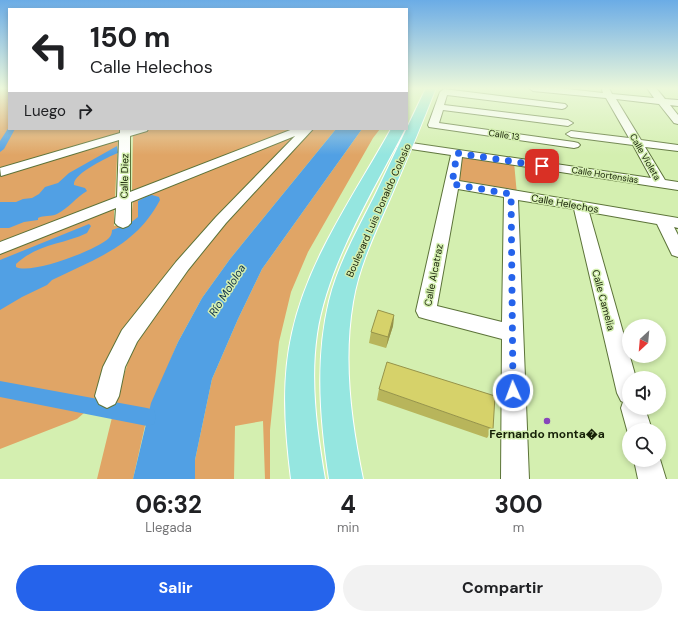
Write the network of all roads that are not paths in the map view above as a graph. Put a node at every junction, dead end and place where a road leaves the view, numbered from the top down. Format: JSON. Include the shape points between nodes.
{"nodes":[{"id":1,"x":424,"y":110,"type":"edge"},
{"id":2,"x":436,"y":110,"type":"edge"},
{"id":3,"x":488,"y":110,"type":"edge"},
{"id":4,"x":563,"y":110,"type":"edge"},
{"id":5,"x":619,"y":110,"type":"edge"},
{"id":6,"x":669,"y":110,"type":"edge"},
{"id":7,"x":678,"y":121,"type":"edge"},
{"id":8,"x":408,"y":128,"type":"edge"},
{"id":9,"x":137,"y":130,"type":"edge"},
{"id":10,"x":300,"y":130,"type":"edge"},
{"id":11,"x":307,"y":130,"type":"edge"},
{"id":12,"x":125,"y":132,"type":"edge"},
{"id":13,"x":571,"y":134,"type":"junction"},
{"id":14,"x":399,"y":137,"type":"edge"},
{"id":15,"x":637,"y":142,"type":"junction"},
{"id":16,"x":678,"y":148,"type":"edge"},
{"id":17,"x":457,"y":153,"type":"junction"},
{"id":18,"x":2,"y":172,"type":"dead end"},
{"id":19,"x":582,"y":172,"type":"junction"},
{"id":20,"x":452,"y":184,"type":"junction"},
{"id":21,"x":661,"y":184,"type":"junction"},
{"id":22,"x":678,"y":186,"type":"edge"},
{"id":23,"x":511,"y":194,"type":"junction"},
{"id":24,"x":124,"y":199,"type":"junction"},
{"id":25,"x":580,"y":206,"type":"junction"},
{"id":26,"x":670,"y":221,"type":"edge"},
{"id":27,"x":123,"y":223,"type":"dead end"},
{"id":28,"x":0,"y":248,"type":"edge"},
{"id":29,"x":678,"y":251,"type":"edge"},
{"id":30,"x":512,"y":333,"type":"junction"},
{"id":31,"x":623,"y":371,"type":"edge"},
{"id":32,"x":107,"y":396,"type":"dead end"},
{"id":33,"x":648,"y":467,"type":"edge"},
{"id":34,"x":308,"y":479,"type":"edge"},
{"id":35,"x":346,"y":479,"type":"edge"},
{"id":36,"x":515,"y":479,"type":"edge"},
{"id":37,"x":652,"y":479,"type":"edge"}],
"edges":[{"from":1,"to":8,"type":"main road","name":"Boulevard Luis Donaldo Colosio"},
{"from":2,"to":13,"type":"street","name":"Calle 13","via":[[433,125]]},
{"from":3,"to":13,"type":"street"},
{"from":4,"to":13,"type":"street"},
{"from":5,"to":15,"type":"street","name":"Calle Violeta"},
{"from":6,"to":7,"type":"street"},
{"from":9,"to":12,"type":"street"},
{"from":10,"to":24,"type":"street"},
{"from":11,"to":32,"type":"street","via":[[221,220],[129,336],[114,367]]},
{"from":12,"to":18,"type":"street"},
{"from":12,"to":24,"type":"street","name":"Calle Diez"},
{"from":13,"to":15,"type":"street"},
{"from":13,"to":19,"type":"street"},
{"from":14,"to":17,"type":"street","name":"Calle Hortensias"},
{"from":14,"to":34,"type":"main road","name":"Boulevard Luis Donaldo Colosio","via":[[328,261],[304,336],[300,387],[303,448]]},
{"from":14,"to":35,"type":"main road","name":"Boulevard Luis Donaldo Colosio","via":[[350,268],[341,300],[335,338],[334,382],[340,447]]},
{"from":15,"to":16,"type":"street"},
{"from":15,"to":21,"type":"street","name":"Calle Violeta"},
{"from":17,"to":19,"type":"street","name":"Calle Hortensias"},
{"from":17,"to":20,"type":"street","name":"Calle Alcatraz"},
{"from":19,"to":21,"type":"street","name":"Calle Hortensias"},
{"from":20,"to":23,"type":"street","name":"Calle Helechos"},
{"from":20,"to":30,"type":"street","name":"Calle Alcatraz","via":[[426,310]]},
{"from":21,"to":22,"type":"street","name":"Calle Hortensias"},
{"from":23,"to":25,"type":"street","name":"Calle Helechos"},
{"from":23,"to":30,"type":"street"},
{"from":24,"to":27,"type":"street","name":"Calle Diez"},
{"from":24,"to":28,"type":"street"},
{"from":25,"to":26,"type":"street","name":"Calle Helechos"},
{"from":25,"to":31,"type":"street","name":"Calle Camelia"},
{"from":26,"to":29,"type":"street"},
{"from":30,"to":36,"type":"street"},
{"from":33,"to":37,"type":"street"}]}
